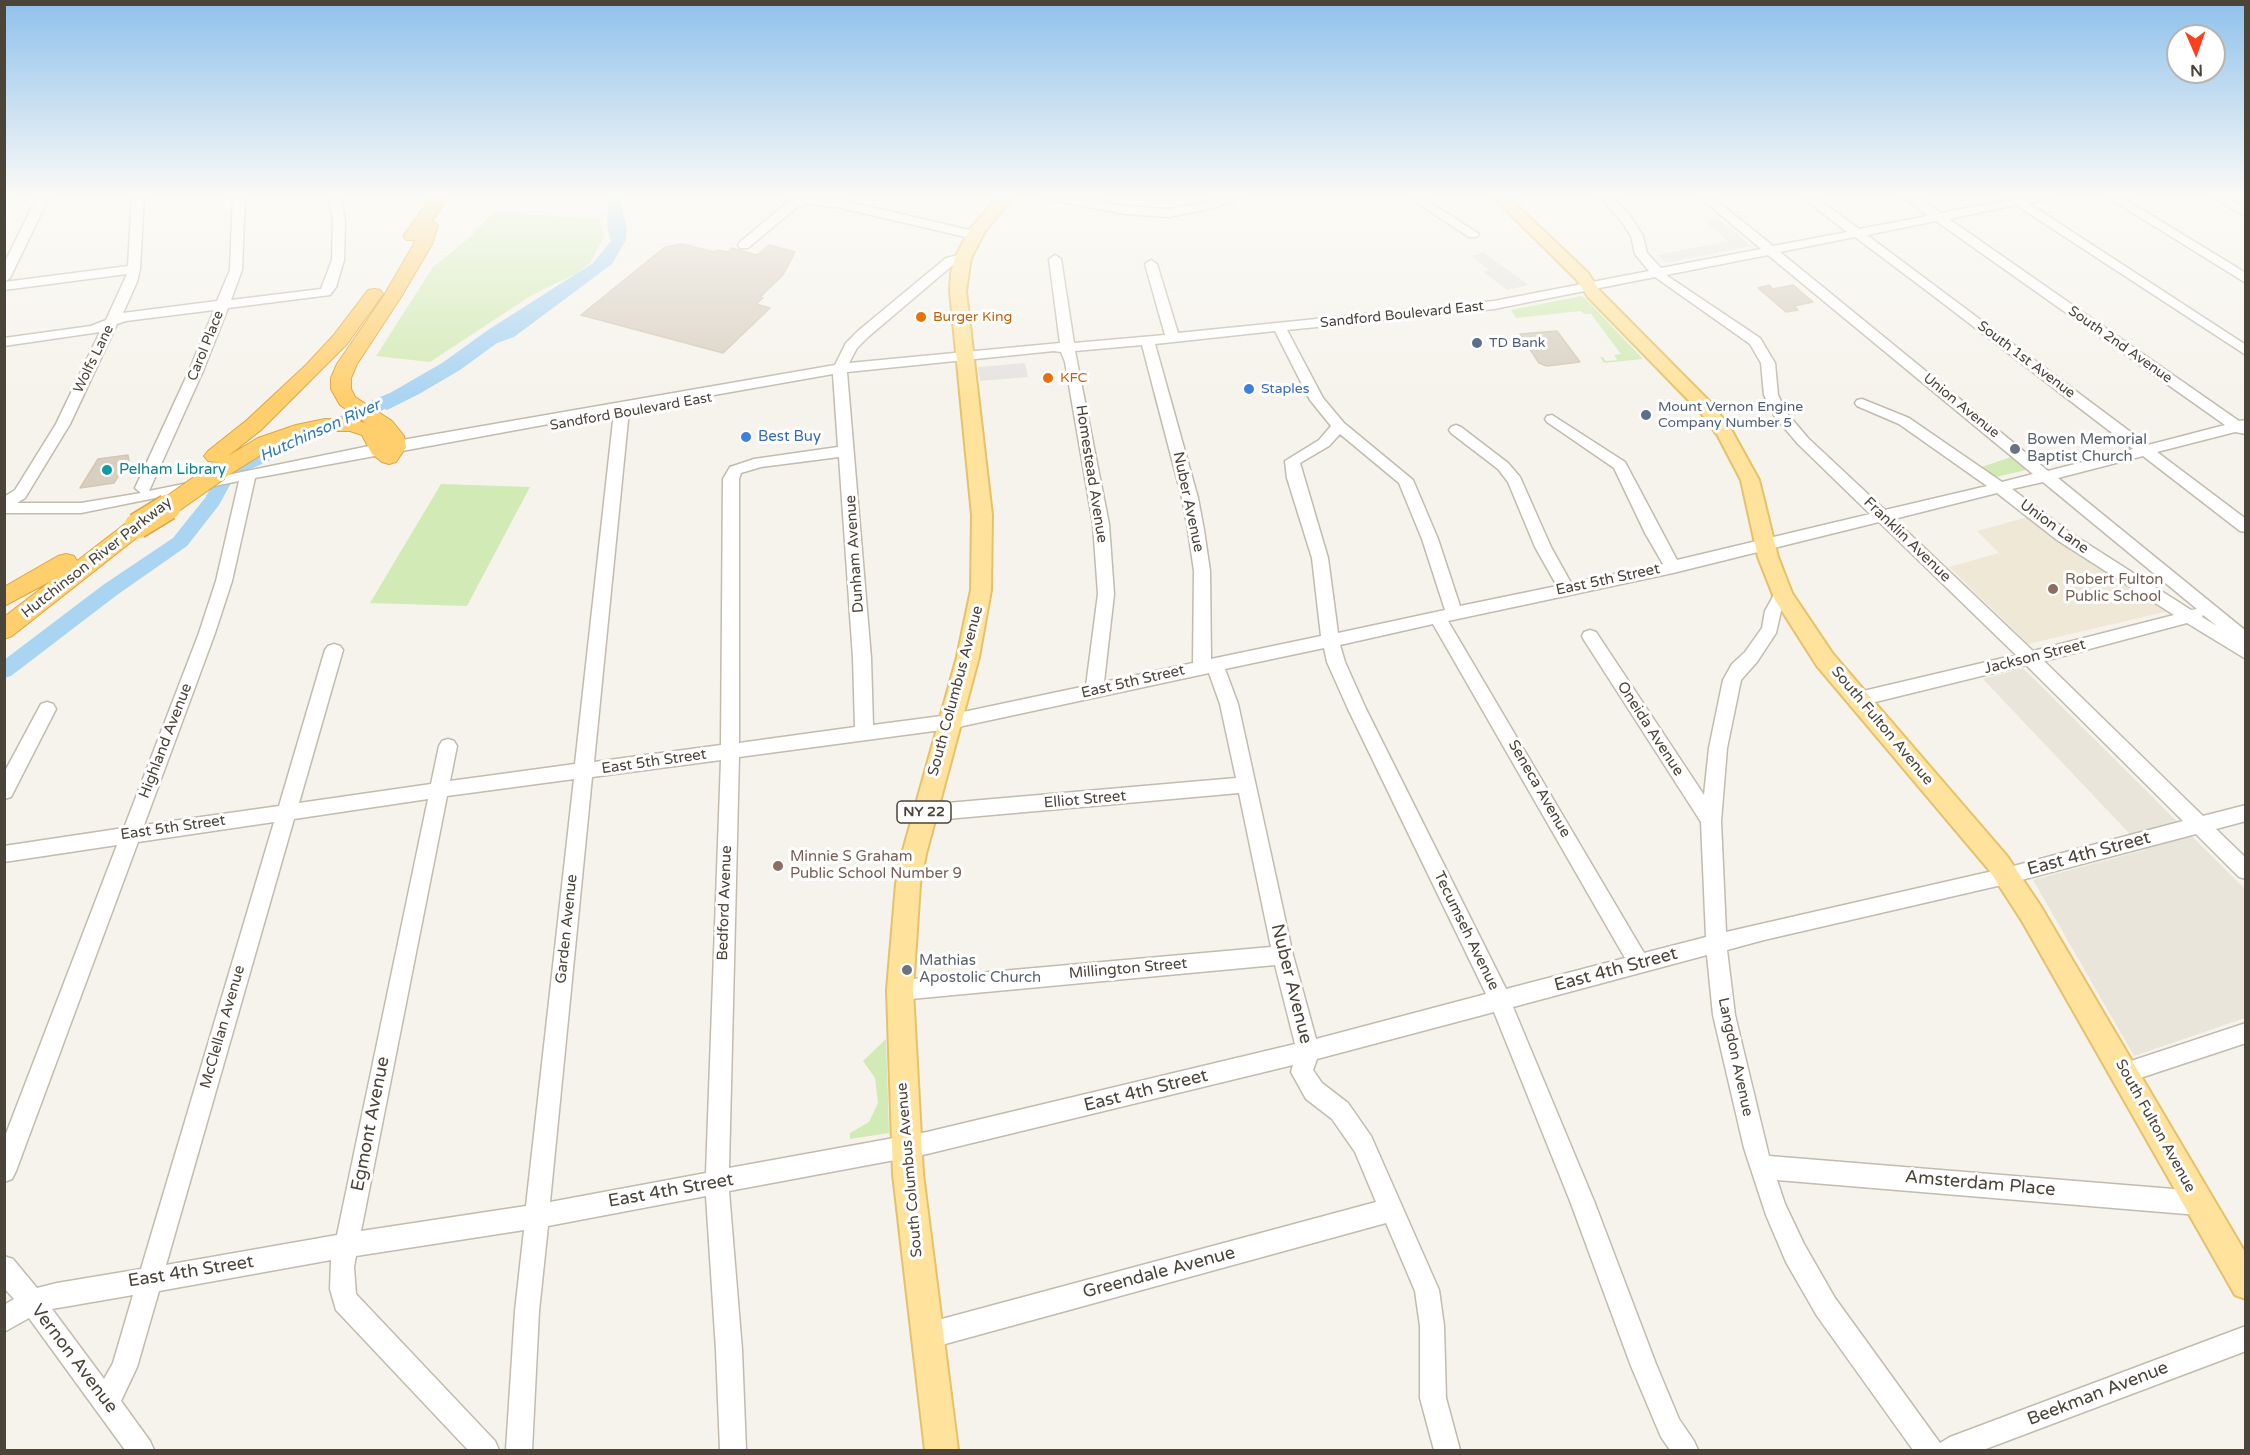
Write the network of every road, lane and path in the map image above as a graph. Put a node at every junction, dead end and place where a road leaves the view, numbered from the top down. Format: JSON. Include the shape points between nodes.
{"nodes":[{"id":1,"x":11,"y":263,"type":"edge"},
{"id":2,"x":134,"y":263,"type":"edge"},
{"id":3,"x":236,"y":263,"type":"edge"},
{"id":4,"x":337,"y":263,"type":"edge"},
{"id":5,"x":394,"y":263,"type":"edge"},
{"id":6,"x":405,"y":263,"type":"edge"},
{"id":7,"x":412,"y":263,"type":"edge"},
{"id":8,"x":948,"y":263,"type":"edge"},
{"id":9,"x":962,"y":263,"type":"edge"},
{"id":10,"x":1056,"y":263,"type":"edge"},
{"id":11,"x":1568,"y":263,"type":"edge"},
{"id":12,"x":1648,"y":263,"type":"edge"},
{"id":13,"x":1703,"y":263,"type":"edge"},
{"id":14,"x":1786,"y":263,"type":"edge"},
{"id":15,"x":1897,"y":263,"type":"edge"},
{"id":16,"x":2004,"y":263,"type":"edge"},
{"id":17,"x":2112,"y":263,"type":"edge"},
{"id":18,"x":2220,"y":263,"type":"edge"},
{"id":19,"x":1151,"y":264,"type":"dead end"},
{"id":20,"x":134,"y":269,"type":"junction"},
{"id":21,"x":1656,"y":272,"type":"junction"},
{"id":22,"x":4,"y":278,"type":"edge"},
{"id":23,"x":2246,"y":279,"type":"edge"},
{"id":24,"x":1588,"y":285,"type":"junction"},
{"id":25,"x":4,"y":286,"type":"edge"},
{"id":26,"x":222,"y":306,"type":"junction"},
{"id":27,"x":112,"y":322,"type":"junction"},
{"id":28,"x":1279,"y":327,"type":"junction"},
{"id":29,"x":1173,"y":338,"type":"junction"},
{"id":30,"x":1148,"y":340,"type":"junction"},
{"id":31,"x":4,"y":342,"type":"edge"},
{"id":32,"x":2246,"y":351,"type":"edge"},
{"id":33,"x":1069,"y":355,"type":"junction"},
{"id":34,"x":965,"y":358,"type":"junction"},
{"id":35,"x":841,"y":371,"type":"junction"},
{"id":36,"x":1863,"y":403,"type":"dead end"},
{"id":37,"x":622,"y":411,"type":"junction"},
{"id":38,"x":1552,"y":419,"type":"dead end"},
{"id":39,"x":1339,"y":426,"type":"junction"},
{"id":40,"x":375,"y":427,"type":"junction"},
{"id":41,"x":2242,"y":428,"type":"edge"},
{"id":42,"x":1455,"y":430,"type":"dead end"},
{"id":43,"x":2144,"y":450,"type":"junction"},
{"id":44,"x":388,"y":451,"type":"junction"},
{"id":45,"x":847,"y":451,"type":"junction"},
{"id":46,"x":208,"y":476,"type":"junction"},
{"id":47,"x":2047,"y":476,"type":"junction"},
{"id":48,"x":244,"y":481,"type":"junction"},
{"id":49,"x":1999,"y":487,"type":"junction"},
{"id":50,"x":142,"y":488,"type":"dead end"},
{"id":51,"x":4,"y":507,"type":"edge"},
{"id":52,"x":1882,"y":516,"type":"junction"},
{"id":53,"x":133,"y":524,"type":"junction"},
{"id":54,"x":2246,"y":527,"type":"edge"},
{"id":55,"x":110,"y":536,"type":"junction"},
{"id":56,"x":1766,"y":544,"type":"junction"},
{"id":57,"x":1673,"y":567,"type":"junction"},
{"id":58,"x":1566,"y":588,"type":"junction"},
{"id":59,"x":1782,"y":595,"type":"junction"},
{"id":60,"x":4,"y":598,"type":"edge"},
{"id":61,"x":2211,"y":611,"type":"junction"},
{"id":62,"x":1446,"y":614,"type":"junction"},
{"id":63,"x":2188,"y":617,"type":"junction"},
{"id":64,"x":4,"y":618,"type":"edge"},
{"id":65,"x":4,"y":630,"type":"edge"},
{"id":66,"x":1590,"y":636,"type":"dead end"},
{"id":67,"x":1330,"y":639,"type":"junction"},
{"id":68,"x":2246,"y":641,"type":"edge"},
{"id":69,"x":333,"y":650,"type":"dead end"},
{"id":70,"x":2246,"y":653,"type":"edge"},
{"id":71,"x":2030,"y":658,"type":"junction"},
{"id":72,"x":1208,"y":665,"type":"junction"},
{"id":73,"x":1094,"y":691,"type":"junction"},
{"id":74,"x":1859,"y":699,"type":"junction"},
{"id":75,"x":47,"y":709,"type":"dead end"},
{"id":76,"x":949,"y":722,"type":"junction"},
{"id":77,"x":864,"y":733,"type":"junction"},
{"id":78,"x":448,"y":746,"type":"dead end"},
{"id":79,"x":730,"y":751,"type":"junction"},
{"id":80,"x":584,"y":771,"type":"junction"},
{"id":81,"x":1245,"y":785,"type":"junction"},
{"id":82,"x":439,"y":790,"type":"junction"},
{"id":83,"x":4,"y":792,"type":"edge"},
{"id":84,"x":286,"y":813,"type":"junction"},
{"id":85,"x":924,"y":813,"type":"junction"},
{"id":86,"x":2246,"y":813,"type":"edge"},
{"id":87,"x":1711,"y":821,"type":"junction"},
{"id":88,"x":2199,"y":825,"type":"junction"},
{"id":89,"x":131,"y":834,"type":"junction"},
{"id":90,"x":4,"y":854,"type":"edge"},
{"id":91,"x":2246,"y":872,"type":"edge"},
{"id":92,"x":2006,"y":876,"type":"junction"},
{"id":93,"x":1716,"y":944,"type":"junction"},
{"id":94,"x":1283,"y":955,"type":"junction"},
{"id":95,"x":1639,"y":964,"type":"junction"},
{"id":96,"x":900,"y":990,"type":"junction"},
{"id":97,"x":1500,"y":1000,"type":"junction"},
{"id":98,"x":2246,"y":1033,"type":"edge"},
{"id":99,"x":1308,"y":1051,"type":"junction"},
{"id":100,"x":2125,"y":1073,"type":"junction"},
{"id":101,"x":907,"y":1148,"type":"junction"},
{"id":102,"x":1761,"y":1167,"type":"junction"},
{"id":103,"x":4,"y":1171,"type":"edge"},
{"id":104,"x":717,"y":1183,"type":"junction"},
{"id":105,"x":2198,"y":1203,"type":"junction"},
{"id":106,"x":1390,"y":1210,"type":"junction"},
{"id":107,"x":536,"y":1216,"type":"junction"},
{"id":108,"x":347,"y":1245,"type":"junction"},
{"id":109,"x":4,"y":1268,"type":"edge"},
{"id":110,"x":150,"y":1279,"type":"junction"},
{"id":111,"x":2246,"y":1284,"type":"edge"},
{"id":112,"x":32,"y":1302,"type":"junction"},
{"id":113,"x":4,"y":1320,"type":"edge"},
{"id":114,"x":927,"y":1336,"type":"junction"},
{"id":115,"x":2246,"y":1338,"type":"edge"},
{"id":116,"x":106,"y":1402,"type":"junction"},
{"id":117,"x":141,"y":1450,"type":"edge"},
{"id":118,"x":486,"y":1450,"type":"edge"},
{"id":119,"x":519,"y":1450,"type":"edge"},
{"id":120,"x":733,"y":1450,"type":"edge"},
{"id":121,"x":941,"y":1450,"type":"edge"},
{"id":122,"x":1447,"y":1450,"type":"edge"},
{"id":123,"x":1684,"y":1450,"type":"edge"},
{"id":124,"x":1929,"y":1450,"type":"edge"},
{"id":125,"x":1950,"y":1450,"type":"edge"}],
"edges":[{"from":1,"to":22,"type":"street"},
{"from":2,"to":20,"type":"street","name":"Wolfs Lane"},
{"from":3,"to":26,"type":"street","name":"Carol Place"},
{"from":4,"to":26,"type":"street","via":[[328,290],[321,294]]},
{"from":5,"to":46,"type":"highway","via":[[333,348]]},
{"from":6,"to":46,"type":"highway","via":[[340,353],[277,416]]},
{"from":7,"to":40,"type":"highway","via":[[344,370],[341,381],[342,392]]},
{"from":8,"to":35,"type":"street","via":[[863,334],[846,354]]},
{"from":9,"to":34,"type":"main road","name":"South Columbus Avenue","number":"NY 22","via":[[958,291]]},
{"from":10,"to":33,"type":"street","name":"Homestead Avenue"},
{"from":11,"to":24,"type":"main road","name":"South Fulton Avenue"},
{"from":12,"to":21,"type":"street","name":"Franklin Avenue"},
{"from":13,"to":21,"type":"street","name":"Sandford Boulevard East"},
{"from":14,"to":47,"type":"street","name":"Union Avenue"},
{"from":15,"to":43,"type":"street","name":"South 1st Avenue"},
{"from":16,"to":41,"type":"street","name":"South 2nd Avenue"},
{"from":17,"to":32,"type":"street"},
{"from":18,"to":23,"type":"street"},
{"from":19,"to":29,"type":"street"},
{"from":20,"to":25,"type":"street"},
{"from":20,"to":27,"type":"street","name":"Wolfs Lane"},
{"from":21,"to":24,"type":"street","name":"Sandford Boulevard East"},
{"from":21,"to":52,"type":"street","name":"Franklin Avenue","via":[[1755,340],[1768,363],[1770,395],[1780,414]]},
{"from":24,"to":28,"type":"street","name":"Sandford Boulevard East","via":[[1494,305]]},
{"from":24,"to":56,"type":"main road","name":"South Fulton Avenue","via":[[1693,394],[1726,435],[1750,480]]},
{"from":26,"to":27,"type":"street","via":[[123,317]]},
{"from":26,"to":50,"type":"street","name":"Carol Place"},
{"from":27,"to":31,"type":"street","via":[[94,330]]},
{"from":27,"to":51,"type":"street","name":"Wolfs Lane","via":[[39,466],[20,494]]},
{"from":28,"to":29,"type":"street","name":"Sandford Boulevard East"},
{"from":28,"to":39,"type":"street","name":"Seneca Avenue","via":[[1317,400]]},
{"from":29,"to":30,"type":"street","name":"Sandford Boulevard East"},
{"from":30,"to":33,"type":"street","name":"Sandford Boulevard East"},
{"from":30,"to":72,"type":"street","name":"Nuber Avenue","via":[[1196,530]]},
{"from":33,"to":34,"type":"street","name":"Sandford Boulevard East"},
{"from":33,"to":73,"type":"street","name":"Homestead Avenue","via":[[1101,524],[1106,594]]},
{"from":34,"to":35,"type":"street","name":"Sandford Boulevard East"},
{"from":34,"to":76,"type":"main road","name":"South Columbus Avenue","number":"NY 22","via":[[982,515],[983,570],[975,626]]},
{"from":35,"to":37,"type":"street","name":"Sandford Boulevard East"},
{"from":35,"to":45,"type":"street","name":"Dunham Avenue"},
{"from":36,"to":49,"type":"street","name":"Union Lane","via":[[1904,421]]},
{"from":37,"to":44,"type":"street","name":"Sandford Boulevard East"},
{"from":37,"to":80,"type":"street","name":"Garden Avenue"},
{"from":38,"to":57,"type":"street","via":[[1620,465]]},
{"from":39,"to":62,"type":"street","name":"Seneca Avenue","via":[[1405,480],[1430,539]]},
{"from":39,"to":67,"type":"street","name":"Tecumseh Avenue","via":[[1323,443],[1293,461],[1320,558]]},
{"from":40,"to":44,"type":"highway","via":[[394,435]]},
{"from":40,"to":46,"type":"highway","via":[[341,424],[305,428],[264,443]]},
{"from":41,"to":43,"type":"street","name":"East 5th Street"},
{"from":42,"to":58,"type":"street","via":[[1503,466],[1519,487],[1543,548]]},
{"from":43,"to":47,"type":"street","name":"East 5th Street"},
{"from":43,"to":54,"type":"street","name":"South 1st Avenue"},
{"from":44,"to":48,"type":"street","name":"Sandford Boulevard East"},
{"from":45,"to":77,"type":"street","name":"Dunham Avenue"},
{"from":45,"to":79,"type":"street","name":"Bedford Avenue","via":[[759,462],[732,474]]},
{"from":46,"to":48,"type":"street","name":"Sandford Boulevard East"},
{"from":46,"to":51,"type":"street","name":"Sandford Boulevard East","via":[[132,508],[72,516],[23,516]]},
{"from":46,"to":53,"type":"highway","bridge":true,"via":[[178,501]]},
{"from":47,"to":49,"type":"street","name":"East 5th Street"},
{"from":47,"to":61,"type":"street","name":"Union Avenue"},
{"from":48,"to":89,"type":"street","name":"Highland Avenue","via":[[224,581]]},
{"from":49,"to":52,"type":"street","name":"East 5th Street"},
{"from":49,"to":63,"type":"street","name":"Union Lane","via":[[2063,536]]},
{"from":52,"to":56,"type":"street","name":"East 5th Street"},
{"from":52,"to":71,"type":"street","name":"Franklin Avenue"},
{"from":53,"to":55,"type":"highway","name":"Hutchinson River Parkway"},
{"from":53,"to":65,"type":"highway","name":"Hutchinson River Parkway"},
{"from":55,"to":60,"type":"highway"},
{"from":55,"to":64,"type":"highway","name":"Hutchinson River Parkway"},
{"from":56,"to":57,"type":"street","name":"East 5th Street"},
{"from":56,"to":59,"type":"main road","name":"South Fulton Avenue"},
{"from":57,"to":58,"type":"street","name":"East 5th Street"},
{"from":58,"to":62,"type":"street","name":"East 5th Street"},
{"from":59,"to":74,"type":"main road","name":"South Fulton Avenue","via":[[1825,660]]},
{"from":59,"to":87,"type":"street","name":"Langdon Avenue","via":[[1773,610],[1770,629],[1738,669],[1731,686],[1718,748]]},
{"from":61,"to":63,"type":"street","name":"Jackson Street"},
{"from":61,"to":68,"type":"street","name":"Union Avenue"},
{"from":62,"to":67,"type":"street","name":"East 5th Street"},
{"from":62,"to":95,"type":"street","name":"Seneca Avenue"},
{"from":63,"to":70,"type":"street","name":"Union Lane"},
{"from":63,"to":71,"type":"street","name":"Jackson Street"},
{"from":66,"to":87,"type":"street","name":"Oneida Avenue"},
{"from":67,"to":72,"type":"street","name":"East 5th Street"},
{"from":67,"to":97,"type":"street","name":"Tecumseh Avenue","via":[[1356,709]]},
{"from":69,"to":84,"type":"street","name":"McClellan Avenue"},
{"from":71,"to":74,"type":"street","name":"Jackson Street"},
{"from":71,"to":88,"type":"street","name":"Franklin Avenue"},
{"from":72,"to":73,"type":"street","name":"East 5th Street"},
{"from":72,"to":81,"type":"street","name":"Nuber Avenue","via":[[1229,704]]},
{"from":73,"to":76,"type":"street","name":"East 5th Street"},
{"from":74,"to":92,"type":"main road","name":"South Fulton Avenue"},
{"from":75,"to":83,"type":"street"},
{"from":76,"to":77,"type":"street","name":"East 5th Street"},
{"from":76,"to":85,"type":"main road","name":"South Columbus Avenue","number":"NY 22"},
{"from":77,"to":79,"type":"street","name":"East 5th Street"},
{"from":78,"to":82,"type":"street","name":"Egmont Avenue"},
{"from":79,"to":80,"type":"street","name":"East 5th Street"},
{"from":79,"to":104,"type":"street","name":"Bedford Avenue"},
{"from":80,"to":82,"type":"street","name":"East 5th Street"},
{"from":80,"to":107,"type":"street","name":"Garden Avenue"},
{"from":81,"to":85,"type":"street","name":"Elliot Street"},
{"from":81,"to":94,"type":"street","name":"Nuber Avenue"},
{"from":82,"to":84,"type":"street","name":"East 5th Street"},
{"from":82,"to":108,"type":"street","name":"Egmont Avenue"},
{"from":84,"to":89,"type":"street","name":"East 5th Street"},
{"from":84,"to":110,"type":"street","name":"McClellan Avenue"},
{"from":85,"to":96,"type":"main road","name":"South Columbus Avenue","number":"NY 22","via":[[908,884]]},
{"from":86,"to":88,"type":"street","name":"East 4th Street"},
{"from":87,"to":93,"type":"street","name":"Langdon Avenue"},
{"from":88,"to":91,"type":"street","name":"Franklin Avenue"},
{"from":88,"to":92,"type":"street","name":"East 4th Street"},
{"from":89,"to":90,"type":"street","name":"East 5th Street"},
{"from":89,"to":103,"type":"street","name":"Highland Avenue"},
{"from":92,"to":93,"type":"street","name":"East 4th Street"},
{"from":92,"to":100,"type":"main road","name":"South Fulton Avenue"},
{"from":93,"to":95,"type":"street","name":"East 4th Street"},
{"from":93,"to":102,"type":"street","name":"Langdon Avenue","via":[[1724,1015]]},
{"from":94,"to":96,"type":"street","name":"Millington Street"},
{"from":94,"to":99,"type":"street","name":"Nuber Avenue"},
{"from":95,"to":97,"type":"street","name":"East 4th Street"},
{"from":96,"to":101,"type":"main road","name":"South Columbus Avenue","number":"NY 22"},
{"from":97,"to":99,"type":"street","name":"East 4th Street"},
{"from":97,"to":123,"type":"street","name":"Tecumseh Avenue","via":[[1648,1376]]},
{"from":98,"to":100,"type":"street"},
{"from":99,"to":101,"type":"street","name":"East 4th Street"},
{"from":99,"to":106,"type":"street","name":"Nuber Avenue","via":[[1302,1072],[1314,1091],[1340,1111],[1362,1144]]},
{"from":100,"to":105,"type":"main road","name":"South Fulton Avenue"},
{"from":101,"to":104,"type":"street","name":"East 4th Street"},
{"from":101,"to":114,"type":"main road","name":"South Columbus Avenue","number":"NY 22"},
{"from":102,"to":105,"type":"street","name":"Amsterdam Place"},
{"from":102,"to":124,"type":"street","name":"Langdon Avenue","via":[[1774,1207],[1826,1307]]},
{"from":104,"to":107,"type":"street","name":"East 4th Street"},
{"from":104,"to":120,"type":"street","name":"Bedford Avenue"},
{"from":105,"to":111,"type":"main road","name":"South Fulton Avenue"},
{"from":106,"to":114,"type":"street","name":"Greendale Avenue"},
{"from":106,"to":122,"type":"street","name":"Nuber Avenue","via":[[1427,1290],[1433,1398]]},
{"from":107,"to":108,"type":"street","name":"East 4th Street"},
{"from":107,"to":119,"type":"street","name":"Garden Avenue"},
{"from":108,"to":110,"type":"street","name":"East 4th Street"},
{"from":108,"to":118,"type":"street","name":"Egmont Avenue","via":[[342,1267],[345,1301]]},
{"from":109,"to":112,"type":"street","name":"Vernon Avenue"},
{"from":110,"to":112,"type":"street","name":"East 4th Street"},
{"from":110,"to":116,"type":"street","name":"McClellan Avenue","via":[[124,1367]]},
{"from":112,"to":113,"type":"street","name":"East 4th Street"},
{"from":112,"to":116,"type":"street","name":"Vernon Avenue"},
{"from":114,"to":121,"type":"main road","name":"South Columbus Avenue","number":"NY 22"},
{"from":115,"to":125,"type":"street","name":"Beekman Avenue"},
{"from":116,"to":117,"type":"street","name":"Vernon Avenue"}]}
